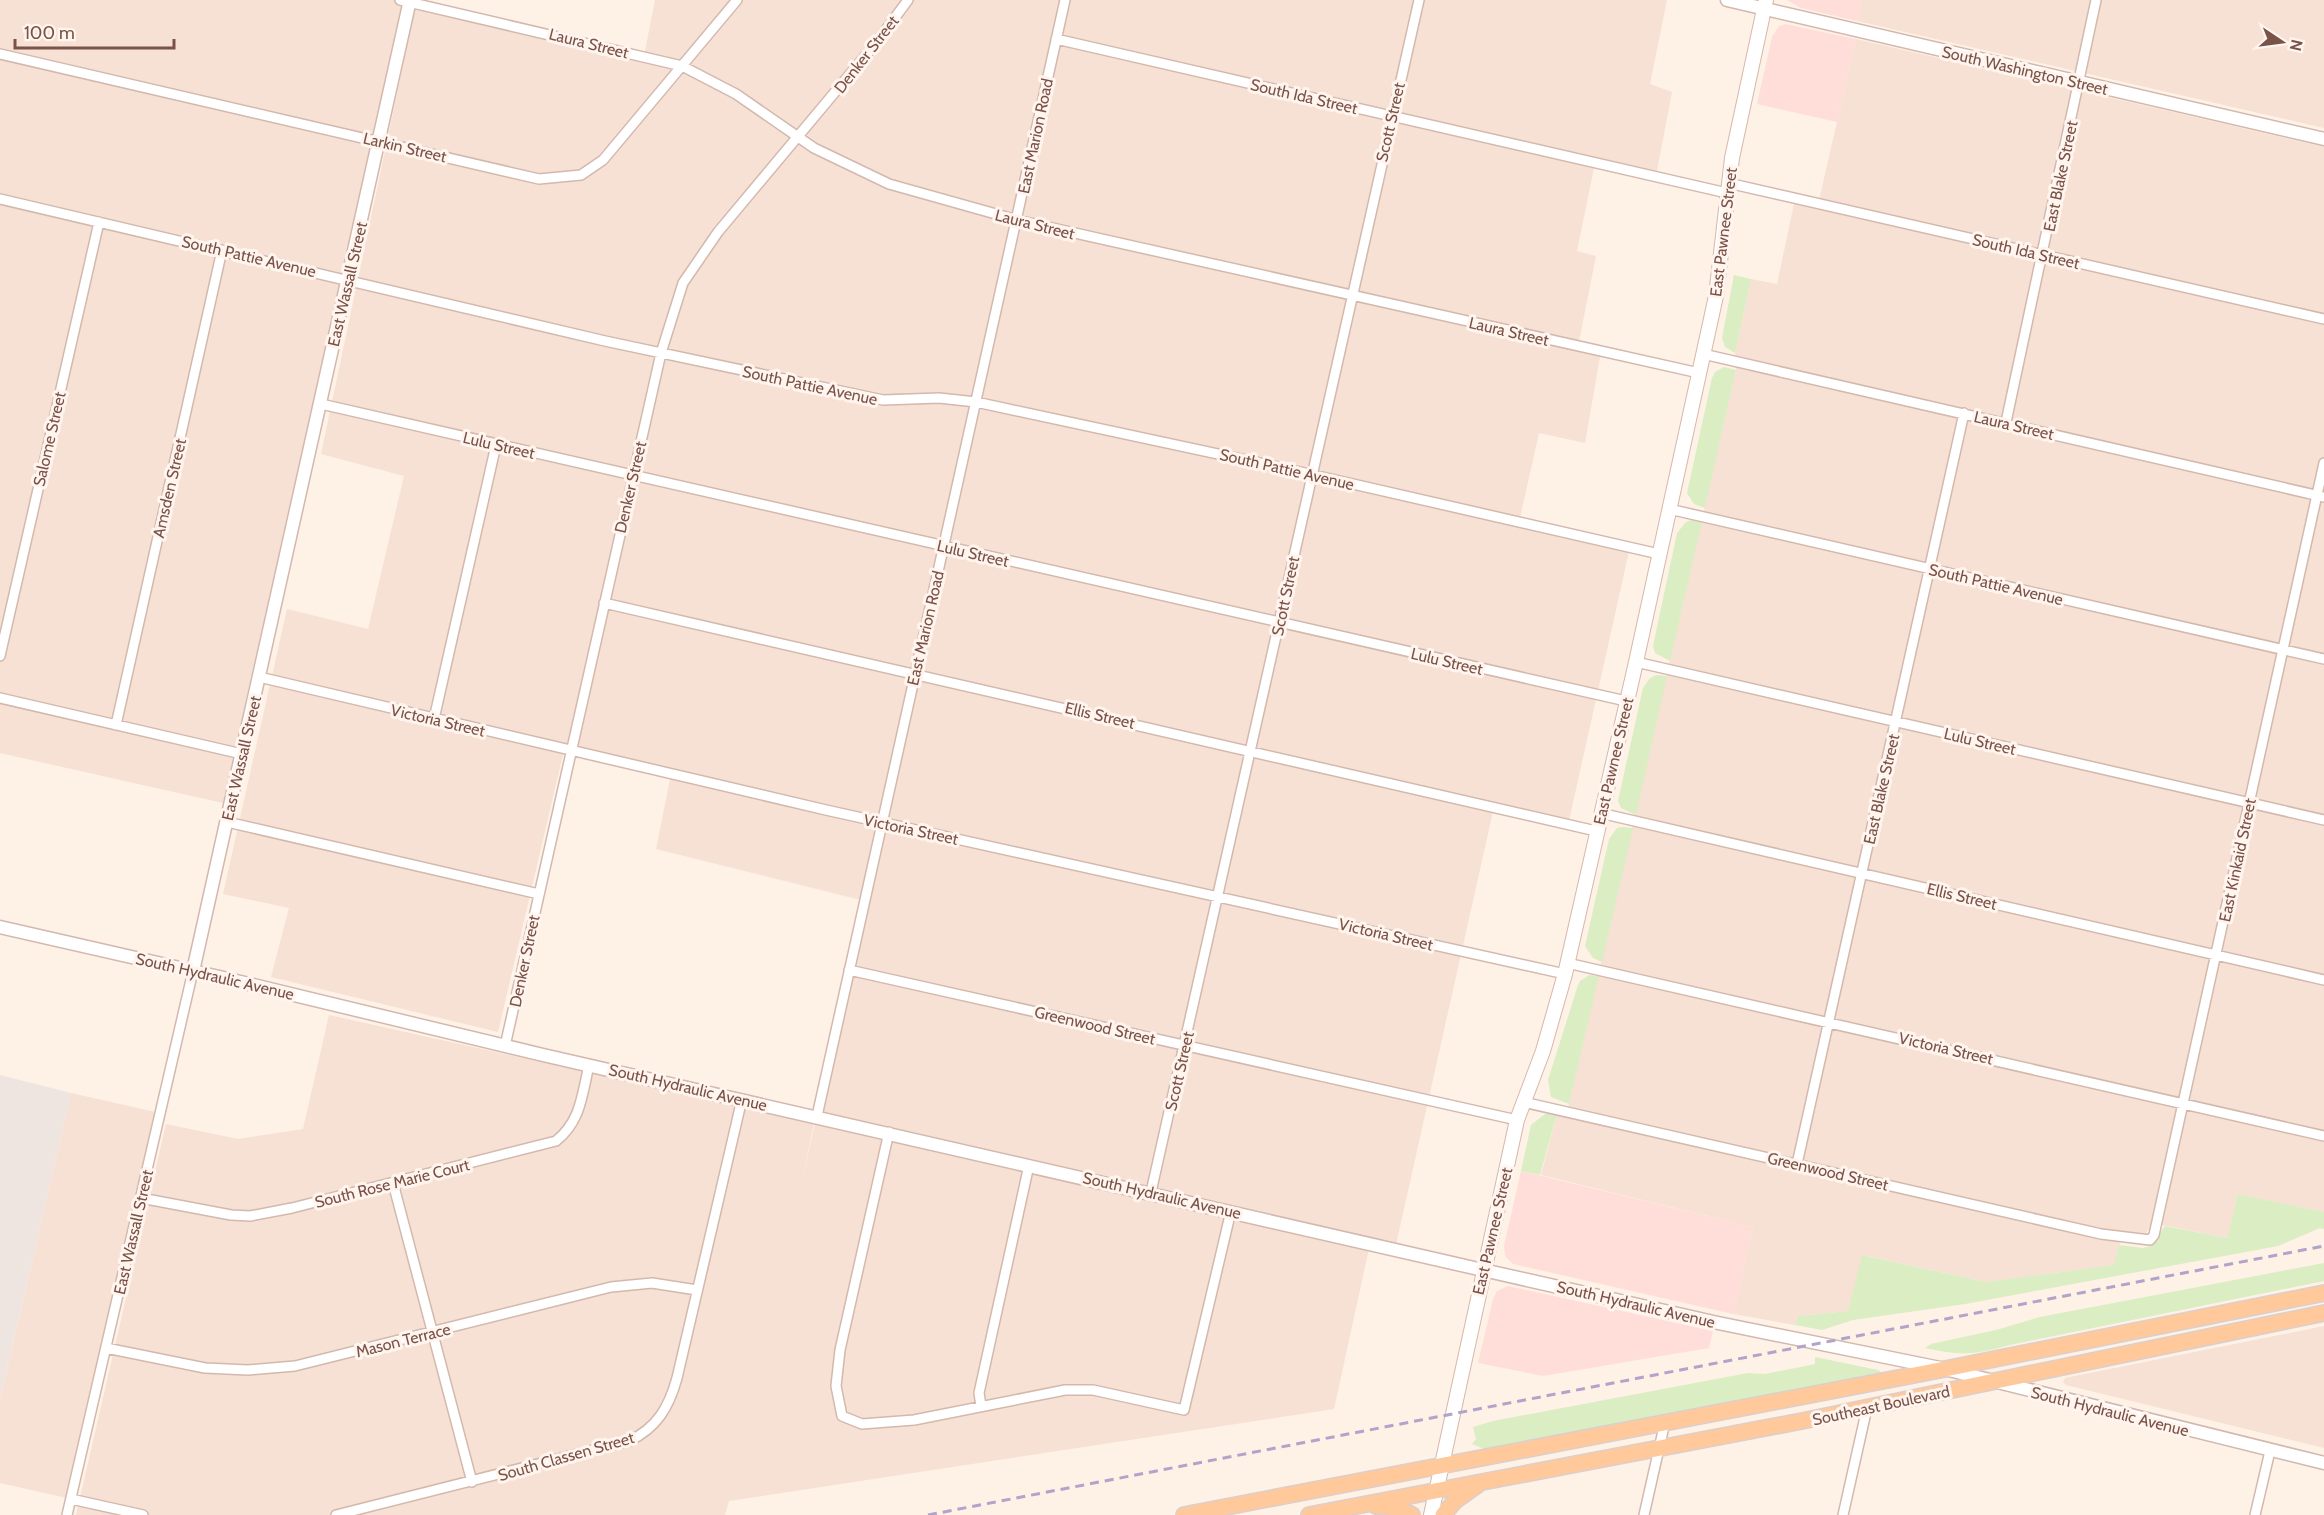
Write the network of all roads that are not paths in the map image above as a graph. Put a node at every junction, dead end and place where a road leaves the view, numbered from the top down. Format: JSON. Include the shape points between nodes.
{"nodes":[{"id":1,"x":737,"y":0,"type":"edge"},
{"id":2,"x":908,"y":0,"type":"edge"},
{"id":3,"x":1065,"y":0,"type":"edge"},
{"id":4,"x":1419,"y":0,"type":"edge"},
{"id":5,"x":1727,"y":0,"type":"edge"},
{"id":6,"x":2096,"y":0,"type":"edge"},
{"id":7,"x":407,"y":1,"type":"edge"},
{"id":8,"x":1765,"y":5,"type":"edge"},
{"id":9,"x":1056,"y":39,"type":"junction"},
{"id":10,"x":0,"y":54,"type":"edge"},
{"id":11,"x":682,"y":66,"type":"junction"},
{"id":12,"x":2080,"y":82,"type":"junction"},
{"id":13,"x":1391,"y":115,"type":"junction"},
{"id":14,"x":799,"y":137,"type":"junction"},
{"id":15,"x":2324,"y":139,"type":"edge"},
{"id":16,"x":379,"y":141,"type":"junction"},
{"id":17,"x":1728,"y":188,"type":"junction"},
{"id":18,"x":0,"y":200,"type":"edge"},
{"id":19,"x":1017,"y":220,"type":"junction"},
{"id":20,"x":99,"y":222,"type":"junction"},
{"id":21,"x":222,"y":250,"type":"junction"},
{"id":22,"x":2042,"y":255,"type":"junction"},
{"id":23,"x":348,"y":279,"type":"junction"},
{"id":24,"x":1352,"y":296,"type":"junction"},
{"id":25,"x":2324,"y":319,"type":"edge"},
{"id":26,"x":661,"y":353,"type":"junction"},
{"id":27,"x":1703,"y":354,"type":"junction"},
{"id":28,"x":1699,"y":373,"type":"junction"},
{"id":29,"x":976,"y":402,"type":"junction"},
{"id":30,"x":321,"y":404,"type":"junction"},
{"id":31,"x":1964,"y":413,"type":"junction"},
{"id":32,"x":2006,"y":422,"type":"junction"},
{"id":33,"x":496,"y":445,"type":"junction"},
{"id":34,"x":2324,"y":463,"type":"edge"},
{"id":35,"x":1312,"y":474,"type":"junction"},
{"id":36,"x":633,"y":476,"type":"junction"},
{"id":37,"x":2320,"y":496,"type":"edge"},
{"id":38,"x":1669,"y":509,"type":"junction"},
{"id":39,"x":944,"y":547,"type":"junction"},
{"id":40,"x":1659,"y":554,"type":"junction"},
{"id":41,"x":1930,"y":569,"type":"junction"},
{"id":42,"x":604,"y":603,"type":"junction"},
{"id":43,"x":1280,"y":624,"type":"junction"},
{"id":44,"x":2283,"y":649,"type":"junction"},
{"id":45,"x":0,"y":656,"type":"edge"},
{"id":46,"x":2324,"y":659,"type":"edge"},
{"id":47,"x":1636,"y":662,"type":"junction"},
{"id":48,"x":915,"y":673,"type":"junction"},
{"id":49,"x":260,"y":677,"type":"junction"},
{"id":50,"x":0,"y":698,"type":"edge"},
{"id":51,"x":1626,"y":701,"type":"junction"},
{"id":52,"x":434,"y":719,"type":"junction"},
{"id":53,"x":1896,"y":722,"type":"junction"},
{"id":54,"x":116,"y":725,"type":"junction"},
{"id":55,"x":1251,"y":750,"type":"junction"},
{"id":56,"x":571,"y":751,"type":"junction"},
{"id":57,"x":242,"y":754,"type":"junction"},
{"id":58,"x":2249,"y":803,"type":"junction"},
{"id":59,"x":1600,"y":813,"type":"junction"},
{"id":60,"x":2324,"y":820,"type":"edge"},
{"id":61,"x":227,"y":822,"type":"junction"},
{"id":62,"x":882,"y":823,"type":"junction"},
{"id":63,"x":1596,"y":831,"type":"junction"},
{"id":64,"x":1862,"y":874,"type":"junction"},
{"id":65,"x":539,"y":894,"type":"junction"},
{"id":66,"x":1218,"y":897,"type":"junction"},
{"id":67,"x":0,"y":927,"type":"edge"},
{"id":68,"x":2216,"y":954,"type":"junction"},
{"id":69,"x":1566,"y":968,"type":"junction"},
{"id":70,"x":849,"y":970,"type":"junction"},
{"id":71,"x":193,"y":971,"type":"junction"},
{"id":72,"x":2324,"y":980,"type":"edge"},
{"id":73,"x":1829,"y":1021,"type":"junction"},
{"id":74,"x":1185,"y":1045,"type":"junction"},
{"id":75,"x":506,"y":1046,"type":"junction"},
{"id":76,"x":589,"y":1065,"type":"junction"},
{"id":77,"x":742,"y":1099,"type":"junction"},
{"id":78,"x":1524,"y":1102,"type":"junction"},
{"id":79,"x":2183,"y":1104,"type":"junction"},
{"id":80,"x":817,"y":1116,"type":"junction"},
{"id":81,"x":1517,"y":1120,"type":"junction"},
{"id":82,"x":889,"y":1132,"type":"junction"},
{"id":83,"x":2324,"y":1136,"type":"edge"},
{"id":84,"x":1797,"y":1164,"type":"junction"},
{"id":85,"x":1029,"y":1165,"type":"junction"},
{"id":86,"x":393,"y":1183,"type":"junction"},
{"id":87,"x":1151,"y":1192,"type":"junction"},
{"id":88,"x":141,"y":1198,"type":"junction"},
{"id":89,"x":1231,"y":1211,"type":"junction"},
{"id":90,"x":2133,"y":1239,"type":"joint"},
{"id":91,"x":1483,"y":1270,"type":"junction"},
{"id":92,"x":698,"y":1290,"type":"junction"},
{"id":93,"x":2324,"y":1293,"type":"edge"},
{"id":94,"x":2324,"y":1313,"type":"edge"},
{"id":95,"x":434,"y":1332,"type":"junction"},
{"id":96,"x":106,"y":1348,"type":"junction"},
{"id":97,"x":1945,"y":1369,"type":"junction"},
{"id":98,"x":1995,"y":1382,"type":"junction"},
{"id":99,"x":981,"y":1406,"type":"junction"},
{"id":100,"x":1866,"y":1408,"type":"junction"},
{"id":101,"x":1665,"y":1422,"type":"junction"},
{"id":102,"x":1659,"y":1450,"type":"junction"},
{"id":103,"x":2270,"y":1451,"type":"junction"},
{"id":104,"x":2324,"y":1463,"type":"edge"},
{"id":105,"x":1442,"y":1466,"type":"junction"},
{"id":106,"x":1484,"y":1481,"type":"junction"},
{"id":107,"x":472,"y":1482,"type":"junction"},
{"id":108,"x":1437,"y":1489,"type":"junction"},
{"id":109,"x":71,"y":1499,"type":"junction"},
{"id":110,"x":1361,"y":1504,"type":"junction"},
{"id":111,"x":67,"y":1515,"type":"edge"},
{"id":112,"x":143,"y":1515,"type":"edge"},
{"id":113,"x":336,"y":1515,"type":"edge"},
{"id":114,"x":1184,"y":1515,"type":"edge"},
{"id":115,"x":1309,"y":1515,"type":"edge"},
{"id":116,"x":1412,"y":1515,"type":"edge"},
{"id":117,"x":1431,"y":1515,"type":"edge"},
{"id":118,"x":1443,"y":1515,"type":"edge"},
{"id":119,"x":1644,"y":1515,"type":"edge"},
{"id":120,"x":1843,"y":1515,"type":"edge"},
{"id":121,"x":2255,"y":1515,"type":"edge"}],
"edges":[{"from":1,"to":11,"type":"street","name":"Larkin Street"},
{"from":2,"to":14,"type":"street","name":"Denker Street"},
{"from":3,"to":9,"type":"street","name":"East Marion Road"},
{"from":4,"to":13,"type":"street","name":"Scott Street"},
{"from":5,"to":8,"type":"street","name":"South Washington Street"},
{"from":6,"to":12,"type":"street","name":"East Blake Street"},
{"from":7,"to":11,"type":"street","name":"Laura Street"},
{"from":7,"to":16,"type":"street","name":"East Wassall Street"},
{"from":8,"to":12,"type":"street","name":"South Washington Street"},
{"from":8,"to":17,"type":"main road","name":"East Pawnee Street"},
{"from":9,"to":13,"type":"street","name":"South Ida Street"},
{"from":9,"to":19,"type":"street","name":"East Marion Road"},
{"from":10,"to":16,"type":"street","name":"Larkin Street"},
{"from":11,"to":14,"type":"street","name":"Laura Street","via":[[736,94]]},
{"from":11,"to":16,"type":"street","name":"Larkin Street","via":[[603,160],[581,176],[539,178]]},
{"from":12,"to":15,"type":"street","name":"South Washington Street"},
{"from":12,"to":22,"type":"street","name":"East Blake Street"},
{"from":13,"to":17,"type":"street","name":"South Ida Street"},
{"from":13,"to":24,"type":"street","name":"Scott Street"},
{"from":14,"to":19,"type":"street","name":"Laura Street","via":[[889,184]]},
{"from":14,"to":26,"type":"street","name":"Denker Street","via":[[718,232],[683,283]]},
{"from":16,"to":23,"type":"street","name":"East Wassall Street"},
{"from":17,"to":22,"type":"street","name":"South Ida Street"},
{"from":17,"to":27,"type":"main road","name":"East Pawnee Street","via":[[1723,253]]},
{"from":18,"to":20,"type":"street","name":"South Pattie Avenue"},
{"from":19,"to":24,"type":"street","name":"Laura Street"},
{"from":19,"to":29,"type":"street","name":"East Marion Road"},
{"from":20,"to":21,"type":"street","name":"South Pattie Avenue"},
{"from":20,"to":45,"type":"street","name":"Salome Street"},
{"from":21,"to":23,"type":"street","name":"South Pattie Avenue"},
{"from":21,"to":54,"type":"street","name":"Amsden Street"},
{"from":22,"to":25,"type":"street","name":"South Ida Street"},
{"from":22,"to":32,"type":"street","name":"East Blake Street"},
{"from":23,"to":26,"type":"street","name":"South Pattie Avenue"},
{"from":23,"to":30,"type":"street","name":"East Wassall Street"},
{"from":24,"to":28,"type":"street","name":"Laura Street"},
{"from":24,"to":35,"type":"street","name":"Scott Street"},
{"from":26,"to":29,"type":"street","name":"South Pattie Avenue","via":[[884,400],[939,398]]},
{"from":26,"to":36,"type":"street","name":"Denker Street"},
{"from":27,"to":28,"type":"main road","name":"East Pawnee Street"},
{"from":27,"to":31,"type":"street","name":"Laura Street"},
{"from":28,"to":38,"type":"main road","name":"East Pawnee Street"},
{"from":29,"to":35,"type":"street","name":"South Pattie Avenue"},
{"from":29,"to":39,"type":"street","name":"East Marion Road"},
{"from":30,"to":33,"type":"street","name":"Lulu Street"},
{"from":30,"to":49,"type":"street","name":"East Wassall Street"},
{"from":31,"to":32,"type":"street","name":"Laura Street"},
{"from":31,"to":41,"type":"street","name":"East Blake Street"},
{"from":32,"to":37,"type":"street","name":"Laura Street"},
{"from":33,"to":36,"type":"street","name":"Lulu Street"},
{"from":33,"to":52,"type":"street"},
{"from":34,"to":37,"type":"street","name":"East Kinkaid Street"},
{"from":35,"to":40,"type":"street","name":"South Pattie Avenue"},
{"from":35,"to":43,"type":"street","name":"Scott Street"},
{"from":36,"to":39,"type":"street","name":"Lulu Street"},
{"from":36,"to":42,"type":"street","name":"Denker Street"},
{"from":37,"to":44,"type":"street","name":"East Kinkaid Street"},
{"from":38,"to":40,"type":"main road","name":"East Pawnee Street"},
{"from":38,"to":41,"type":"street","name":"South Pattie Avenue"},
{"from":39,"to":43,"type":"street","name":"Lulu Street"},
{"from":39,"to":48,"type":"street","name":"East Marion Road"},
{"from":40,"to":47,"type":"main road","name":"East Pawnee Street"},
{"from":41,"to":44,"type":"street","name":"South Pattie Avenue"},
{"from":41,"to":53,"type":"street","name":"East Blake Street"},
{"from":42,"to":48,"type":"street","name":"Ellis Street"},
{"from":42,"to":56,"type":"street","name":"Denker Street"},
{"from":43,"to":51,"type":"street","name":"Lulu Street"},
{"from":43,"to":55,"type":"street","name":"Scott Street"},
{"from":44,"to":46,"type":"street","name":"South Pattie Avenue"},
{"from":44,"to":58,"type":"street","name":"East Kinkaid Street"},
{"from":47,"to":51,"type":"main road","name":"East Pawnee Street"},
{"from":47,"to":53,"type":"street","name":"Lulu Street"},
{"from":48,"to":55,"type":"street","name":"Ellis Street"},
{"from":48,"to":62,"type":"street","name":"East Marion Road"},
{"from":49,"to":52,"type":"street","name":"Victoria Street"},
{"from":49,"to":57,"type":"street","name":"East Wassall Street"},
{"from":50,"to":54,"type":"street"},
{"from":51,"to":59,"type":"main road","name":"East Pawnee Street"},
{"from":52,"to":56,"type":"street","name":"Victoria Street"},
{"from":53,"to":58,"type":"street","name":"Lulu Street"},
{"from":53,"to":64,"type":"street","name":"East Blake Street"},
{"from":54,"to":57,"type":"street"},
{"from":55,"to":63,"type":"street","name":"Ellis Street"},
{"from":55,"to":66,"type":"street","name":"Scott Street"},
{"from":56,"to":62,"type":"street","name":"Victoria Street"},
{"from":56,"to":65,"type":"street","name":"Denker Street"},
{"from":57,"to":61,"type":"street","name":"East Wassall Street"},
{"from":58,"to":60,"type":"street","name":"Lulu Street"},
{"from":58,"to":68,"type":"street","name":"East Kinkaid Street"},
{"from":59,"to":63,"type":"main road","name":"East Pawnee Street"},
{"from":59,"to":64,"type":"street","name":"Ellis Street"},
{"from":61,"to":65,"type":"street"},
{"from":61,"to":71,"type":"street","name":"East Wassall Street"},
{"from":62,"to":66,"type":"street","name":"Victoria Street"},
{"from":62,"to":70,"type":"street","name":"East Marion Road"},
{"from":63,"to":69,"type":"main road","name":"East Pawnee Street"},
{"from":64,"to":68,"type":"street","name":"Ellis Street"},
{"from":64,"to":73,"type":"street","name":"East Blake Street"},
{"from":65,"to":75,"type":"street","name":"Denker Street"},
{"from":66,"to":69,"type":"street","name":"Victoria Street"},
{"from":66,"to":74,"type":"street","name":"Scott Street"},
{"from":67,"to":71,"type":"street","name":"South Hydraulic Avenue"},
{"from":68,"to":72,"type":"street","name":"Ellis Street"},
{"from":68,"to":79,"type":"street","name":"East Kinkaid Street"},
{"from":69,"to":73,"type":"street","name":"Victoria Street"},
{"from":69,"to":78,"type":"main road","name":"East Pawnee Street"},
{"from":70,"to":74,"type":"street","name":"Greenwood Street"},
{"from":70,"to":80,"type":"street","name":"East Marion Road"},
{"from":71,"to":75,"type":"street","name":"South Hydraulic Avenue"},
{"from":71,"to":88,"type":"street","name":"East Wassall Street"},
{"from":73,"to":79,"type":"street","name":"Victoria Street"},
{"from":73,"to":84,"type":"street","name":"East Blake Street"},
{"from":74,"to":81,"type":"street","name":"Greenwood Street"},
{"from":74,"to":87,"type":"street","name":"Scott Street"},
{"from":75,"to":76,"type":"street","name":"South Hydraulic Avenue"},
{"from":76,"to":77,"type":"street","name":"South Hydraulic Avenue"},
{"from":76,"to":86,"type":"street","name":"South Rose Marie Court","via":[[578,1114],[556,1141]]},
{"from":77,"to":80,"type":"street","name":"South Hydraulic Avenue"},
{"from":77,"to":92,"type":"street","name":"South Classen Street"},
{"from":78,"to":81,"type":"main road","name":"East Pawnee Street"},
{"from":78,"to":84,"type":"street","name":"Greenwood Street"},
{"from":79,"to":83,"type":"street","name":"Victoria Street"},
{"from":79,"to":90,"type":"street","name":"East Kinkaid Street","via":[[2154,1235],[2150,1240]]},
{"from":80,"to":82,"type":"street","name":"South Hydraulic Avenue"},
{"from":81,"to":91,"type":"main road","name":"East Pawnee Street"},
{"from":82,"to":85,"type":"street","name":"South Hydraulic Avenue"},
{"from":82,"to":99,"type":"street","via":[[840,1350],[836,1386],[842,1416],[862,1424],[914,1420]]},
{"from":84,"to":90,"type":"street","name":"Greenwood Street"},
{"from":85,"to":87,"type":"street","name":"South Hydraulic Avenue"},
{"from":85,"to":99,"type":"street","via":[[979,1393]]},
{"from":86,"to":88,"type":"street","name":"South Rose Marie Court","via":[[250,1216]]},
{"from":86,"to":95,"type":"street"},
{"from":87,"to":89,"type":"street","name":"South Hydraulic Avenue"},
{"from":88,"to":96,"type":"street","name":"East Wassall Street"},
{"from":89,"to":91,"type":"street","name":"South Hydraulic Avenue"},
{"from":89,"to":99,"type":"street","via":[[1184,1410],[1093,1390],[1065,1390]]},
{"from":91,"to":97,"type":"street","name":"South Hydraulic Avenue"},
{"from":91,"to":105,"type":"main road","name":"East Pawnee Street"},
{"from":92,"to":95,"type":"street","name":"Mason Terrace","via":[[633,1283]]},
{"from":92,"to":107,"type":"street","name":"South Classen Street","via":[[672,1395],[649,1430],[629,1441]]},
{"from":93,"to":97,"type":"main road","name":"Southeast Boulevard"},
{"from":94,"to":98,"type":"main road","name":"Southeast Boulevard"},
{"from":95,"to":96,"type":"street","name":"Mason Terrace","via":[[315,1362],[249,1370],[205,1368]]},
{"from":95,"to":107,"type":"street"},
{"from":96,"to":109,"type":"street","name":"East Wassall Street"},
{"from":97,"to":98,"type":"street","name":"South Hydraulic Avenue"},
{"from":97,"to":101,"type":"main road","name":"Southeast Boulevard"},
{"from":98,"to":100,"type":"main road","name":"Southeast Boulevard"},
{"from":98,"to":103,"type":"street","name":"South Hydraulic Avenue"},
{"from":100,"to":102,"type":"main road","name":"Southeast Boulevard"},
{"from":100,"to":120,"type":"street"},
{"from":101,"to":102,"type":"street"},
{"from":101,"to":105,"type":"main road","name":"Southeast Boulevard"},
{"from":102,"to":106,"type":"main road","name":"Southeast Boulevard"},
{"from":102,"to":119,"type":"street"},
{"from":103,"to":104,"type":"street","name":"South Hydraulic Avenue"},
{"from":103,"to":121,"type":"street"},
{"from":105,"to":108,"type":"main road","name":"East Pawnee Street"},
{"from":105,"to":114,"type":"main road","name":"Southeast Boulevard"},
{"from":106,"to":108,"type":"main road","name":"Southeast Boulevard"},
{"from":106,"to":118,"type":"main road","via":[[1455,1501]]},
{"from":107,"to":113,"type":"street","name":"South Classen Street"},
{"from":108,"to":110,"type":"main road","name":"Southeast Boulevard"},
{"from":108,"to":117,"type":"main road","name":"East Pawnee Street"},
{"from":109,"to":111,"type":"street","name":"East Wassall Street"},
{"from":109,"to":112,"type":"street"},
{"from":110,"to":115,"type":"main road","name":"Southeast Boulevard"},
{"from":110,"to":116,"type":"main road","via":[[1397,1508]]}]}
